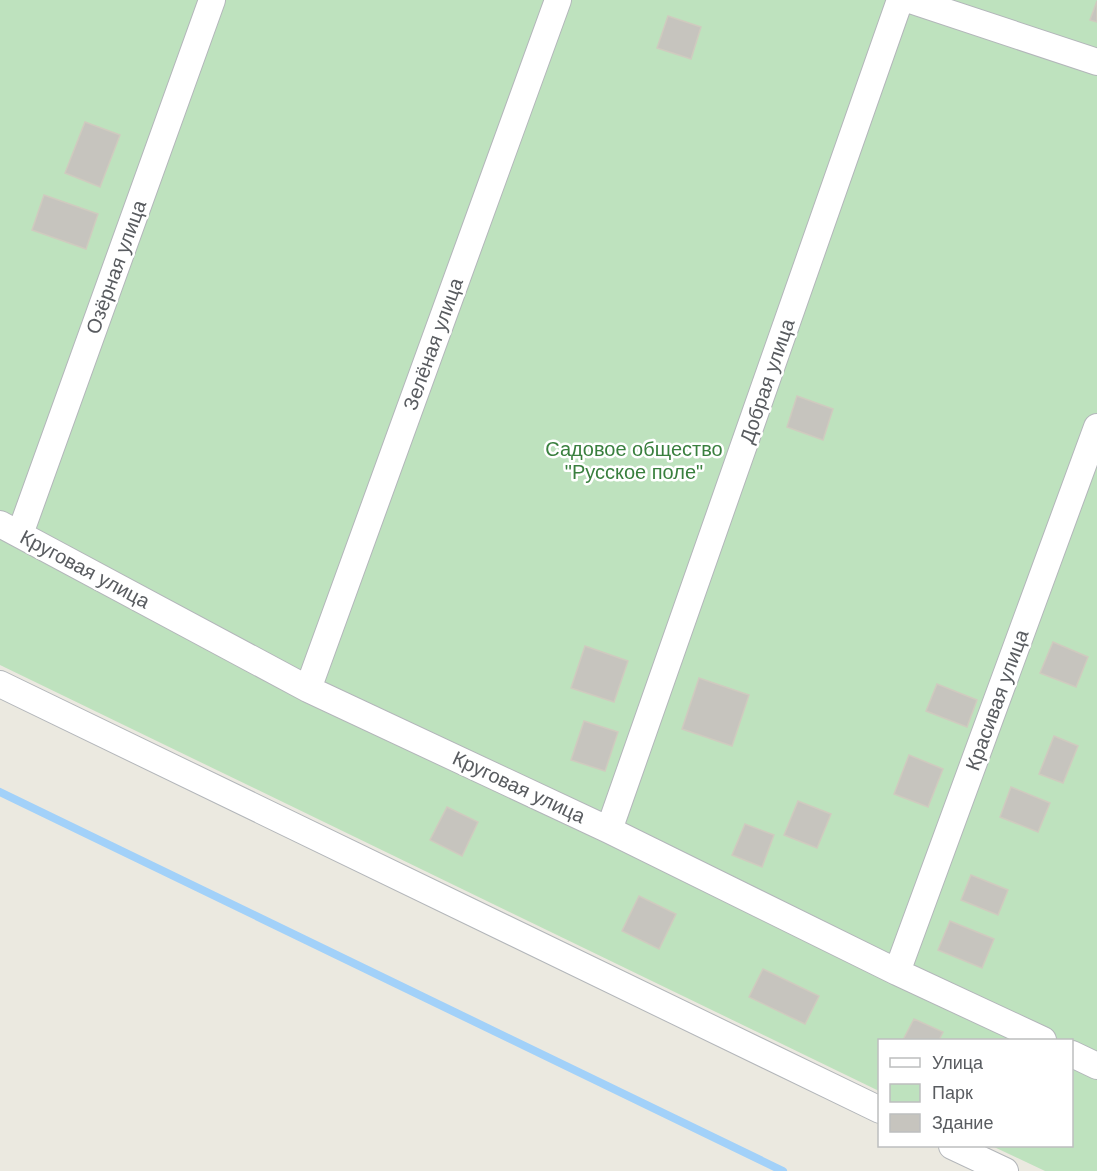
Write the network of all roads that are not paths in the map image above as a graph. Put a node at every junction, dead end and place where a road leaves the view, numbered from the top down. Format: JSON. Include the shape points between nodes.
{"nodes":[{"id":1,"x":212,"y":0,"type":"edge"},
{"id":2,"x":558,"y":0,"type":"edge"},
{"id":3,"x":900,"y":0,"type":"edge"},
{"id":4,"x":910,"y":0,"type":"edge"},
{"id":5,"x":1097,"y":62,"type":"edge"},
{"id":6,"x":1097,"y":427,"type":"edge"},
{"id":7,"x":10,"y":529,"type":"edge"},
{"id":8,"x":0,"y":684,"type":"edge"},
{"id":9,"x":308,"y":689,"type":"junction"},
{"id":10,"x":609,"y":830,"type":"junction"},
{"id":11,"x":897,"y":972,"type":"junction"},
{"id":12,"x":1039,"y":1039,"type":"edge"},
{"id":13,"x":1073,"y":1055,"type":"edge"},
{"id":14,"x":1097,"y":1066,"type":"edge"},
{"id":15,"x":878,"y":1110,"type":"edge"},
{"id":16,"x":954,"y":1147,"type":"edge"},
{"id":17,"x":1005,"y":1171,"type":"edge"}],
"edges":[{"from":1,"to":7,"type":"street","name":"Озёрная улица"},
{"from":2,"to":9,"type":"street","name":"Зелёная улица"},
{"from":3,"to":10,"type":"street","name":"Добрая улица"},
{"from":4,"to":5,"type":"street"},
{"from":6,"to":11,"type":"street","name":"Красивая улица"},
{"from":7,"to":9,"type":"street","name":"Круговая улица"},
{"from":8,"to":15,"type":"street"},
{"from":9,"to":10,"type":"street","name":"Круговая улица"},
{"from":10,"to":11,"type":"street","name":"Круговая улица"},
{"from":11,"to":12,"type":"street","name":"Круговая улица"},
{"from":13,"to":14,"type":"street"},
{"from":16,"to":17,"type":"street"}]}
